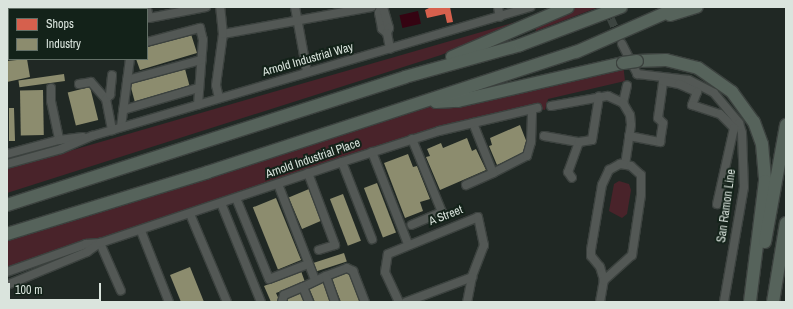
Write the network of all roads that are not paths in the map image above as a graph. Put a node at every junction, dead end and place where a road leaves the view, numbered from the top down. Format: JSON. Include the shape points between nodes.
{"nodes":[{"id":1,"x":206,"y":7,"type":"edge"},
{"id":2,"x":220,"y":7,"type":"edge"},
{"id":3,"x":296,"y":7,"type":"edge"},
{"id":4,"x":372,"y":7,"type":"edge"},
{"id":5,"x":382,"y":7,"type":"edge"},
{"id":6,"x":498,"y":7,"type":"edge"},
{"id":7,"x":530,"y":7,"type":"edge"},
{"id":8,"x":568,"y":7,"type":"edge"},
{"id":9,"x":621,"y":7,"type":"edge"},
{"id":10,"x":679,"y":7,"type":"edge"},
{"id":11,"x":697,"y":7,"type":"edge"},
{"id":12,"x":185,"y":10,"type":"edge"},
{"id":13,"x":148,"y":13,"type":"edge"},
{"id":14,"x":500,"y":17,"type":"junction"},
{"id":15,"x":659,"y":18,"type":"junction"},
{"id":16,"x":298,"y":21,"type":"junction"},
{"id":17,"x":223,"y":34,"type":"junction"},
{"id":18,"x":148,"y":42,"type":"edge"},
{"id":19,"x":622,"y":44,"type":"tunnel mouth"},
{"id":20,"x":390,"y":49,"type":"junction"},
{"id":21,"x":130,"y":60,"type":"edge"},
{"id":22,"x":201,"y":60,"type":"junction"},
{"id":23,"x":307,"y":72,"type":"junction"},
{"id":24,"x":112,"y":75,"type":"dead end"},
{"id":25,"x":405,"y":77,"type":"junction"},
{"id":26,"x":127,"y":80,"type":"junction"},
{"id":27,"x":78,"y":84,"type":"dead end"},
{"id":28,"x":627,"y":85,"type":"dead end"},
{"id":29,"x":51,"y":88,"type":"dead end"},
{"id":30,"x":198,"y":88,"type":"junction"},
{"id":31,"x":599,"y":97,"type":"junction"},
{"id":32,"x":219,"y":98,"type":"junction"},
{"id":33,"x":106,"y":99,"type":"junction"},
{"id":34,"x":421,"y":103,"type":"junction"},
{"id":35,"x":623,"y":103,"type":"junction"},
{"id":36,"x":198,"y":105,"type":"junction"},
{"id":37,"x":551,"y":106,"type":"dead end"},
{"id":38,"x":123,"y":110,"type":"junction"},
{"id":39,"x":473,"y":123,"type":"junction"},
{"id":40,"x":786,"y":125,"type":"edge"},
{"id":41,"x":121,"y":127,"type":"junction"},
{"id":42,"x":112,"y":130,"type":"junction"},
{"id":43,"x":92,"y":136,"type":"junction"},
{"id":44,"x":544,"y":136,"type":"dead end"},
{"id":45,"x":630,"y":136,"type":"junction"},
{"id":46,"x":412,"y":139,"type":"junction"},
{"id":47,"x":59,"y":140,"type":"junction"},
{"id":48,"x":579,"y":142,"type":"junction"},
{"id":49,"x":372,"y":152,"type":"junction"},
{"id":50,"x":7,"y":154,"type":"edge"},
{"id":51,"x":342,"y":162,"type":"junction"},
{"id":52,"x":7,"y":164,"type":"edge"},
{"id":53,"x":626,"y":165,"type":"junction"},
{"id":54,"x":308,"y":173,"type":"junction"},
{"id":55,"x":492,"y":173,"type":"junction"},
{"id":56,"x":572,"y":178,"type":"dead end"},
{"id":57,"x":278,"y":184,"type":"junction"},
{"id":58,"x":466,"y":185,"type":"dead end"},
{"id":59,"x":44,"y":192,"type":"junction"},
{"id":60,"x":236,"y":198,"type":"junction"},
{"id":61,"x":7,"y":201,"type":"edge"},
{"id":62,"x":221,"y":204,"type":"junction"},
{"id":63,"x":717,"y":204,"type":"dead end"},
{"id":64,"x":7,"y":205,"type":"edge"},
{"id":65,"x":190,"y":214,"type":"junction"},
{"id":66,"x":786,"y":223,"type":"edge"},
{"id":67,"x":412,"y":226,"type":"dead end"},
{"id":68,"x":141,"y":230,"type":"junction"},
{"id":69,"x":7,"y":234,"type":"edge"},
{"id":70,"x":372,"y":239,"type":"dead end"},
{"id":71,"x":100,"y":243,"type":"junction"},
{"id":72,"x":408,"y":244,"type":"junction"},
{"id":73,"x":319,"y":250,"type":"dead end"},
{"id":74,"x":308,"y":264,"type":"junction"},
{"id":75,"x":7,"y":272,"type":"edge"},
{"id":76,"x":326,"y":276,"type":"junction"},
{"id":77,"x":472,"y":277,"type":"junction"},
{"id":78,"x":315,"y":280,"type":"junction"},
{"id":79,"x":604,"y":280,"type":"junction"},
{"id":80,"x":7,"y":285,"type":"edge"},
{"id":81,"x":303,"y":287,"type":"junction"},
{"id":82,"x":121,"y":291,"type":"dead end"},
{"id":83,"x":169,"y":302,"type":"edge"},
{"id":84,"x":227,"y":302,"type":"edge"},
{"id":85,"x":261,"y":302,"type":"edge"},
{"id":86,"x":282,"y":302,"type":"edge"},
{"id":87,"x":309,"y":302,"type":"edge"},
{"id":88,"x":335,"y":302,"type":"edge"},
{"id":89,"x":365,"y":302,"type":"edge"},
{"id":90,"x":399,"y":302,"type":"edge"},
{"id":91,"x":406,"y":302,"type":"edge"},
{"id":92,"x":467,"y":302,"type":"edge"},
{"id":93,"x":600,"y":302,"type":"edge"},
{"id":94,"x":724,"y":302,"type":"edge"},
{"id":95,"x":752,"y":302,"type":"edge"},
{"id":96,"x":773,"y":302,"type":"edge"}],
"edges":[{"from":1,"to":12,"type":"street"},
{"from":2,"to":17,"type":"street"},
{"from":3,"to":16,"type":"street"},
{"from":4,"to":16,"type":"street"},
{"from":5,"to":20,"type":"street","via":[[389,28],[387,33]]},
{"from":6,"to":14,"type":"street"},
{"from":7,"to":14,"type":"street","name":"Arnold Industrial Way"},
{"from":8,"to":25,"type":"highway"},
{"from":9,"to":25,"type":"highway","via":[[520,45]]},
{"from":10,"to":15,"type":"highway"},
{"from":11,"to":15,"type":"highway"},
{"from":12,"to":13,"type":"street","via":[[149,18]]},
{"from":14,"to":20,"type":"street","name":"Arnold Industrial Way"},
{"from":15,"to":34,"type":"highway","via":[[576,52]]},
{"from":16,"to":17,"type":"street"},
{"from":16,"to":23,"type":"street"},
{"from":17,"to":32,"type":"street","via":[[216,85]]},
{"from":18,"to":22,"type":"street","via":[[200,28],[203,40]]},
{"from":19,"to":94,"type":"street","name":"San Ramon Line","via":[[637,74],[674,76],[688,80],[714,93],[739,123],[742,132],[744,187]]},
{"from":20,"to":23,"type":"street","name":"Arnold Industrial Way"},
{"from":21,"to":26,"type":"street"},
{"from":22,"to":26,"type":"street"},
{"from":22,"to":30,"type":"street"},
{"from":23,"to":32,"type":"street","name":"Arnold Industrial Way"},
{"from":24,"to":33,"type":"street","via":[[110,95]]},
{"from":25,"to":59,"type":"highway"},
{"from":26,"to":38,"type":"street"},
{"from":27,"to":33,"type":"street","via":[[91,82]]},
{"from":28,"to":35,"type":"street"},
{"from":29,"to":47,"type":"street"},
{"from":30,"to":36,"type":"street"},
{"from":30,"to":38,"type":"street"},
{"from":31,"to":35,"type":"street","via":[[608,96]]},
{"from":31,"to":37,"type":"street"},
{"from":31,"to":48,"type":"street","via":[[592,140]]},
{"from":32,"to":36,"type":"street","name":"Arnold Industrial Way"},
{"from":33,"to":42,"type":"street"},
{"from":34,"to":69,"type":"highway"},
{"from":34,"to":95,"type":"highway","bridge":true,"via":[[458,101],[637,61],[666,60],[698,68],[732,92],[754,122],[762,144],[765,181]]},
{"from":35,"to":45,"type":"street","via":[[630,115]]},
{"from":36,"to":41,"type":"street","name":"Arnold Industrial Way"},
{"from":38,"to":41,"type":"street"},
{"from":39,"to":46,"type":"street","name":"Arnold Industrial Place"},
{"from":39,"to":55,"type":"street"},
{"from":39,"to":55,"type":"street","name":"Arnold Industrial Place","via":[[534,109],[527,156]]},
{"from":40,"to":95,"type":"highway"},
{"from":41,"to":42,"type":"street","name":"Arnold Industrial Way"},
{"from":42,"to":43,"type":"street","name":"Arnold Industrial Way"},
{"from":43,"to":47,"type":"street","name":"Arnold Industrial Way"},
{"from":43,"to":52,"type":"street","name":"Arnold Industrial Way","via":[[61,149]]},
{"from":44,"to":48,"type":"street"},
{"from":45,"to":53,"type":"street"},
{"from":45,"to":63,"type":"street","via":[[660,142],[664,123],[658,118],[663,81],[679,84],[697,92],[692,106],[720,114],[734,128]]},
{"from":46,"to":49,"type":"street","name":"Arnold Industrial Place"},
{"from":46,"to":67,"type":"street","via":[[442,212]]},
{"from":47,"to":50,"type":"street","name":"Arnold Industrial Way"},
{"from":48,"to":56,"type":"street","via":[[568,172]]},
{"from":49,"to":51,"type":"street","name":"Arnold Industrial Place"},
{"from":49,"to":72,"type":"street"},
{"from":51,"to":54,"type":"street","name":"Arnold Industrial Place"},
{"from":51,"to":70,"type":"street"},
{"from":53,"to":79,"type":"street","via":[[620,164],[610,170],[602,185],[591,256],[600,267]]},
{"from":53,"to":79,"type":"street","via":[[641,175],[642,195],[632,255]]},
{"from":54,"to":57,"type":"street","name":"Arnold Industrial Place"},
{"from":54,"to":73,"type":"street","via":[[335,245]]},
{"from":55,"to":58,"type":"street"},
{"from":57,"to":60,"type":"street","name":"Arnold Industrial Place"},
{"from":57,"to":74,"type":"street"},
{"from":59,"to":61,"type":"highway"},
{"from":59,"to":64,"type":"highway"},
{"from":60,"to":62,"type":"street","name":"Arnold Industrial Place"},
{"from":60,"to":74,"type":"street","via":[[269,279]]},
{"from":62,"to":65,"type":"street","name":"Arnold Industrial Place"},
{"from":62,"to":85,"type":"street"},
{"from":65,"to":68,"type":"street","name":"Arnold Industrial Place"},
{"from":65,"to":84,"type":"street"},
{"from":66,"to":96,"type":"highway"},
{"from":68,"to":71,"type":"street","name":"Arnold Industrial Place"},
{"from":68,"to":83,"type":"street"},
{"from":71,"to":75,"type":"street","name":"Arnold Industrial Place","via":[[86,244]]},
{"from":71,"to":80,"type":"street","name":"Arnold Industrial Place","via":[[87,252]]},
{"from":71,"to":82,"type":"street"},
{"from":72,"to":77,"type":"street","name":"A Street","via":[[478,217],[484,245]]},
{"from":72,"to":90,"type":"street","name":"A Street","via":[[388,254],[384,266]]},
{"from":74,"to":78,"type":"street"},
{"from":76,"to":78,"type":"street"},
{"from":76,"to":88,"type":"street"},
{"from":76,"to":89,"type":"street","via":[[347,268],[353,271]]},
{"from":77,"to":91,"type":"street"},
{"from":77,"to":92,"type":"street","name":"A Street"},
{"from":78,"to":81,"type":"street"},
{"from":79,"to":93,"type":"street"},
{"from":81,"to":86,"type":"street","via":[[284,295]]},
{"from":81,"to":87,"type":"street"}]}
